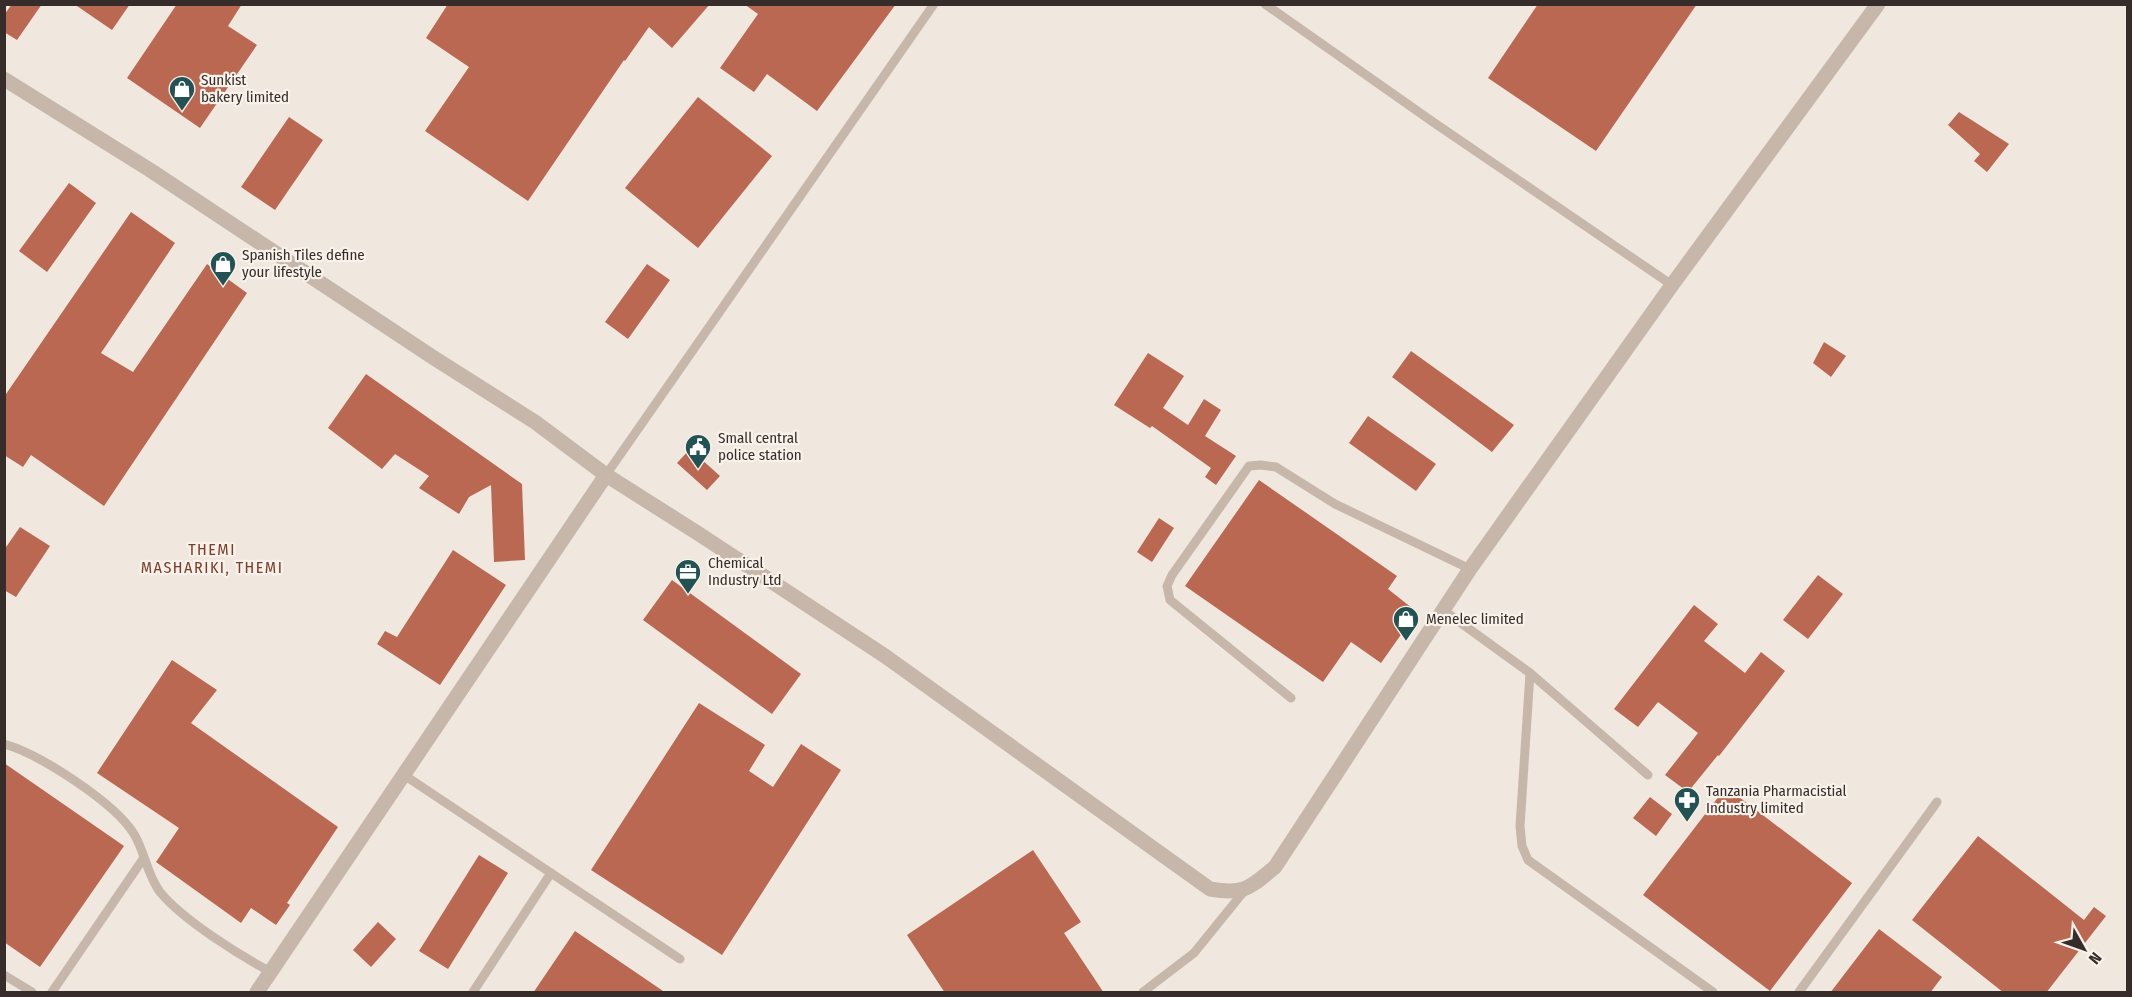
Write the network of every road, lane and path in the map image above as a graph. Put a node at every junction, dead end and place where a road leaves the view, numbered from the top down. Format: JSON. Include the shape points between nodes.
{"nodes":[{"id":1,"x":934,"y":4,"type":"edge"},
{"id":2,"x":1265,"y":4,"type":"edge"},
{"id":3,"x":1878,"y":4,"type":"edge"},
{"id":4,"x":4,"y":79,"type":"edge"},
{"id":5,"x":1672,"y":285,"type":"junction"},
{"id":6,"x":606,"y":476,"type":"junction"},
{"id":7,"x":1470,"y":569,"type":"junction"},
{"id":8,"x":1443,"y":610,"type":"junction"},
{"id":9,"x":1530,"y":673,"type":"junction"},
{"id":10,"x":1291,"y":698,"type":"dead end"},
{"id":11,"x":4,"y":744,"type":"edge"},
{"id":12,"x":404,"y":775,"type":"junction"},
{"id":13,"x":1648,"y":775,"type":"dead end"},
{"id":14,"x":1937,"y":802,"type":"dead end"},
{"id":15,"x":143,"y":859,"type":"junction"},
{"id":16,"x":551,"y":873,"type":"junction"},
{"id":17,"x":1245,"y":890,"type":"junction"},
{"id":18,"x":680,"y":959,"type":"dead end"},
{"id":19,"x":271,"y":972,"type":"junction"},
{"id":20,"x":4,"y":975,"type":"edge"},
{"id":21,"x":32,"y":993,"type":"edge"},
{"id":22,"x":52,"y":993,"type":"edge"},
{"id":23,"x":257,"y":993,"type":"edge"},
{"id":24,"x":472,"y":993,"type":"edge"},
{"id":25,"x":1143,"y":993,"type":"edge"},
{"id":26,"x":1713,"y":993,"type":"edge"},
{"id":27,"x":1799,"y":993,"type":"edge"}],
"edges":[{"from":1,"to":6,"type":"lane"},
{"from":2,"to":5,"type":"lane"},
{"from":3,"to":5,"type":"street"},
{"from":4,"to":6,"type":"street","via":[[535,422]]},
{"from":5,"to":7,"type":"street"},
{"from":6,"to":12,"type":"street"},
{"from":6,"to":17,"type":"street","via":[[885,656],[1210,889]]},
{"from":7,"to":8,"type":"street"},
{"from":7,"to":10,"type":"lane","via":[[1345,509],[1276,467],[1249,466],[1167,586],[1170,600]]},
{"from":8,"to":9,"type":"lane"},
{"from":8,"to":17,"type":"street","via":[[1275,867]]},
{"from":9,"to":13,"type":"lane"},
{"from":9,"to":26,"type":"lane","via":[[1520,826],[1528,860]]},
{"from":11,"to":15,"type":"lane","via":[[71,777],[110,808],[134,834]]},
{"from":12,"to":16,"type":"lane"},
{"from":12,"to":19,"type":"street"},
{"from":14,"to":27,"type":"lane"},
{"from":15,"to":19,"type":"lane","via":[[160,892],[186,916]]},
{"from":15,"to":22,"type":"lane"},
{"from":16,"to":18,"type":"lane"},
{"from":16,"to":24,"type":"lane"},
{"from":17,"to":25,"type":"lane","via":[[1194,954]]},
{"from":19,"to":23,"type":"street"},
{"from":20,"to":21,"type":"lane"}]}
